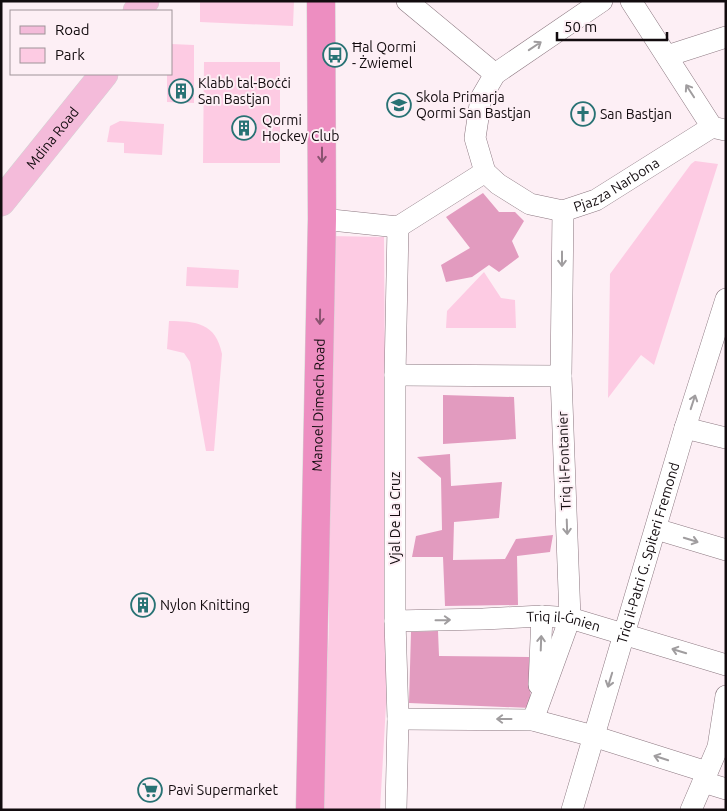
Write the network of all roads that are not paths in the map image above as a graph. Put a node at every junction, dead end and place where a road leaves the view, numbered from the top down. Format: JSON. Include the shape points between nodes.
{"nodes":[{"id":1,"x":306,"y":1,"type":"edge"},
{"id":2,"x":321,"y":1,"type":"edge"},
{"id":3,"x":408,"y":1,"type":"edge"},
{"id":4,"x":602,"y":1,"type":"edge"},
{"id":5,"x":632,"y":1,"type":"edge"},
{"id":6,"x":726,"y":37,"type":"edge"},
{"id":7,"x":667,"y":56,"type":"junction"},
{"id":8,"x":495,"y":74,"type":"junction"},
{"id":9,"x":85,"y":75,"type":"edge"},
{"id":10,"x":103,"y":75,"type":"edge"},
{"id":11,"x":719,"y":128,"type":"edge"},
{"id":12,"x":485,"y":172,"type":"junction"},
{"id":13,"x":1,"y":178,"type":"edge"},
{"id":14,"x":1,"y":202,"type":"edge"},
{"id":15,"x":562,"y":210,"type":"junction"},
{"id":16,"x":322,"y":219,"type":"junction"},
{"id":17,"x":398,"y":227,"type":"junction"},
{"id":18,"x":726,"y":299,"type":"edge"},
{"id":19,"x":719,"y":345,"type":"edge"},
{"id":20,"x":395,"y":375,"type":"junction"},
{"id":21,"x":561,"y":376,"type":"junction"},
{"id":22,"x":685,"y":428,"type":"junction"},
{"id":23,"x":726,"y":438,"type":"edge"},
{"id":24,"x":656,"y":529,"type":"junction"},
{"id":25,"x":726,"y":550,"type":"edge"},
{"id":26,"x":542,"y":616,"type":"junction"},
{"id":27,"x":570,"y":618,"type":"junction"},
{"id":28,"x":395,"y":621,"type":"junction"},
{"id":29,"x":624,"y":634,"type":"junction"},
{"id":30,"x":726,"y":665,"type":"edge"},
{"id":31,"x":726,"y":696,"type":"edge"},
{"id":32,"x":536,"y":712,"type":"junction"},
{"id":33,"x":398,"y":719,"type":"junction"},
{"id":34,"x":594,"y":736,"type":"junction"},
{"id":35,"x":722,"y":742,"type":"edge"},
{"id":36,"x":705,"y":777,"type":"junction"},
{"id":37,"x":726,"y":789,"type":"edge"},
{"id":38,"x":294,"y":810,"type":"edge"},
{"id":39,"x":310,"y":810,"type":"edge"},
{"id":40,"x":396,"y":810,"type":"edge"},
{"id":41,"x":572,"y":810,"type":"edge"},
{"id":42,"x":690,"y":810,"type":"edge"}],
"edges":[{"from":1,"to":38,"type":"highway","name":"Manoel Dimech Road"},
{"from":2,"to":16,"type":"highway","name":"Manoel Dimech Road","one_way":true},
{"from":3,"to":8,"type":"street"},
{"from":8,"to":4,"type":"street","one_way":true},
{"from":5,"to":7,"type":"street"},
{"from":6,"to":7,"type":"street"},
{"from":11,"to":7,"type":"street","one_way":true},
{"from":8,"to":12,"type":"street","via":[[481,98],[475,138]]},
{"from":9,"to":13,"type":"main road","name":"Mdina Road"},
{"from":10,"to":14,"type":"main road","name":"Mdina Road"},
{"from":11,"to":15,"type":"street","name":"Pjazza Narbona","via":[[596,200]]},
{"from":12,"to":15,"type":"street","name":"Pjazza Narbona","via":[[530,204]]},
{"from":12,"to":17,"type":"street"},
{"from":15,"to":21,"type":"street","name":"Triq il-Fontanier","one_way":true},
{"from":16,"to":17,"type":"street"},
{"from":16,"to":39,"type":"highway","name":"Manoel Dimech Road","one_way":true},
{"from":17,"to":20,"type":"street","name":"Vjal De La Cruz"},
{"from":18,"to":19,"type":"street","name":"Triq il-Patri G. Spiteri Fremond"},
{"from":22,"to":19,"type":"street","name":"Triq il-Patri G. Spiteri Fremond","one_way":true},
{"from":20,"to":21,"type":"street"},
{"from":20,"to":28,"type":"street","name":"Vjal De La Cruz"},
{"from":21,"to":27,"type":"street","name":"Triq il-Fontanier","one_way":true},
{"from":22,"to":23,"type":"street"},
{"from":22,"to":24,"type":"street","name":"Triq il-Patri G. Spiteri Fremond"},
{"from":24,"to":25,"type":"street","one_way":true},
{"from":24,"to":29,"type":"street","name":"Triq il-Patri G. Spiteri Fremond"},
{"from":26,"to":27,"type":"street","name":"Triq il-Ġnien"},
{"from":28,"to":26,"type":"street","name":"Triq il-Ġnien","one_way":true},
{"from":32,"to":26,"type":"street","one_way":true},
{"from":27,"to":29,"type":"street","name":"Triq il-Ġnien"},
{"from":27,"to":32,"type":"street","name":"Triq il-Fontanier"},
{"from":28,"to":33,"type":"street","name":"Vjal De La Cruz"},
{"from":30,"to":29,"type":"street","name":"Triq il-Ġnien","one_way":true},
{"from":29,"to":34,"type":"street","name":"Triq il-Patri G. Spiteri Fremond","one_way":true},
{"from":31,"to":35,"type":"street"},
{"from":32,"to":33,"type":"street","one_way":true},
{"from":32,"to":34,"type":"street"},
{"from":33,"to":40,"type":"street","name":"Vjal De La Cruz"},
{"from":36,"to":34,"type":"street","one_way":true},
{"from":34,"to":41,"type":"street","name":"Triq il-Patri G. Spiteri Fremond"},
{"from":35,"to":36,"type":"street"},
{"from":36,"to":37,"type":"street"},
{"from":36,"to":42,"type":"street"}]}
